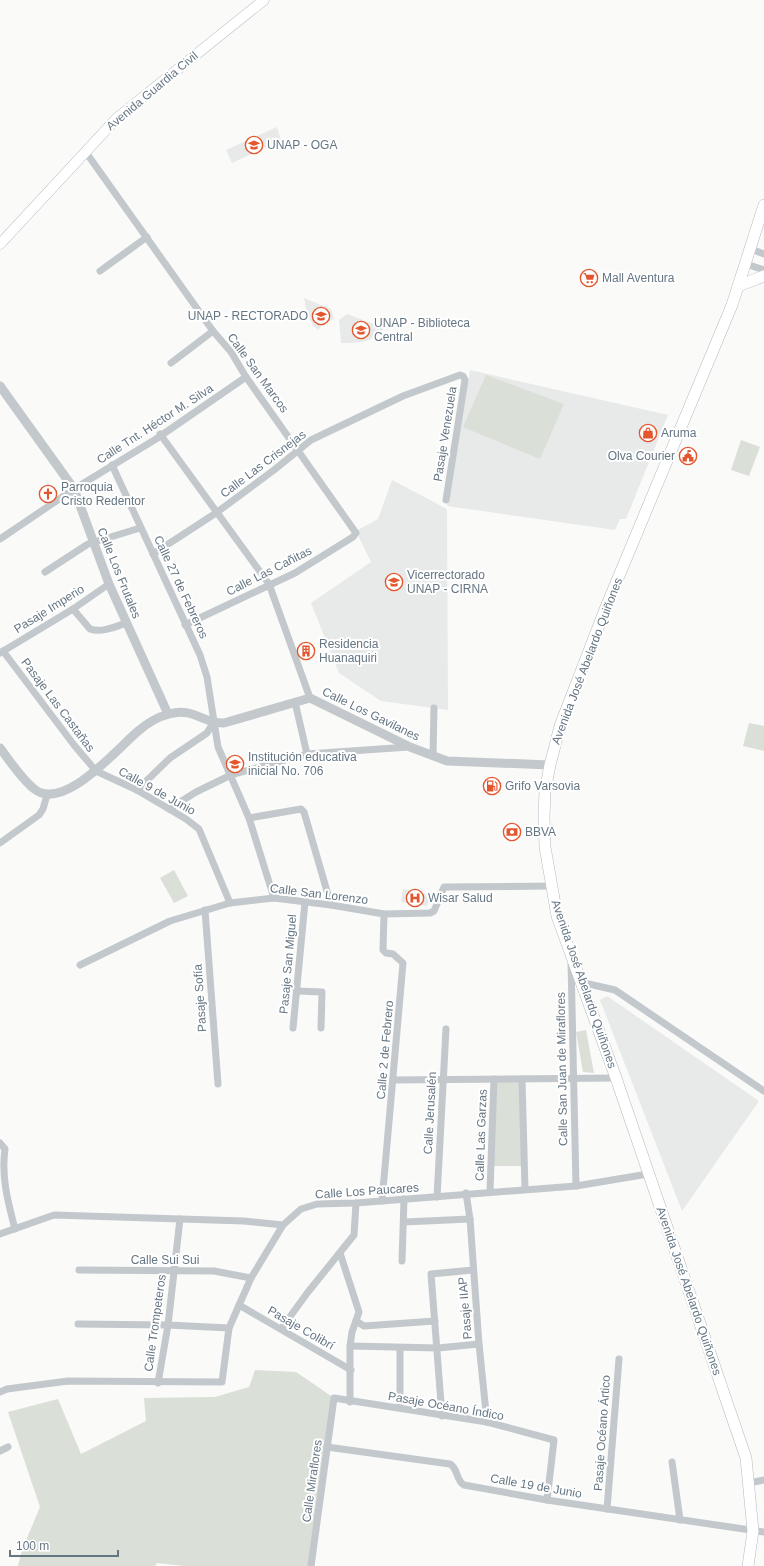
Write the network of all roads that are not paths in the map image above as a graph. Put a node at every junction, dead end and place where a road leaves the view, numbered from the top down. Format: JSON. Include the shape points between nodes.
{"nodes":[{"id":1,"x":264,"y":0,"type":"edge"},
{"id":2,"x":84,"y":151,"type":"junction"},
{"id":3,"x":764,"y":205,"type":"edge"},
{"id":4,"x":758,"y":227,"type":"junction"},
{"id":5,"x":147,"y":237,"type":"junction"},
{"id":6,"x":764,"y":237,"type":"edge"},
{"id":7,"x":2,"y":239,"type":"edge"},
{"id":8,"x":751,"y":249,"type":"junction"},
{"id":9,"x":764,"y":254,"type":"edge"},
{"id":10,"x":746,"y":264,"type":"junction"},
{"id":11,"x":764,"y":270,"type":"edge"},
{"id":12,"x":100,"y":271,"type":"dead end"},
{"id":13,"x":764,"y":276,"type":"edge"},
{"id":14,"x":738,"y":286,"type":"junction"},
{"id":15,"x":213,"y":331,"type":"junction"},
{"id":16,"x":171,"y":363,"type":"dead end"},
{"id":17,"x":460,"y":375,"type":"joint"},
{"id":18,"x":246,"y":376,"type":"junction"},
{"id":19,"x":0,"y":386,"type":"edge"},
{"id":20,"x":160,"y":434,"type":"junction"},
{"id":21,"x":299,"y":449,"type":"junction"},
{"id":22,"x":112,"y":465,"type":"junction"},
{"id":23,"x":74,"y":488,"type":"junction"},
{"id":24,"x":446,"y":500,"type":"dead end"},
{"id":25,"x":216,"y":513,"type":"junction"},
{"id":26,"x":140,"y":528,"type":"junction"},
{"id":27,"x":356,"y":531,"type":"joint"},
{"id":28,"x":0,"y":539,"type":"edge"},
{"id":29,"x":93,"y":543,"type":"junction"},
{"id":30,"x":153,"y":554,"type":"junction"},
{"id":31,"x":44,"y":572,"type":"dead end"},
{"id":32,"x":109,"y":584,"type":"junction"},
{"id":33,"x":269,"y":584,"type":"junction"},
{"id":34,"x":73,"y":609,"type":"junction"},
{"id":35,"x":126,"y":623,"type":"junction"},
{"id":36,"x":185,"y":625,"type":"junction"},
{"id":37,"x":1,"y":652,"type":"edge"},
{"id":38,"x":310,"y":698,"type":"junction"},
{"id":39,"x":295,"y":702,"type":"junction"},
{"id":40,"x":434,"y":708,"type":"dead end"},
{"id":41,"x":168,"y":714,"type":"junction"},
{"id":42,"x":213,"y":724,"type":"junction"},
{"id":43,"x":410,"y":747,"type":"junction"},
{"id":44,"x":0,"y":748,"type":"edge"},
{"id":45,"x":307,"y":754,"type":"junction"},
{"id":46,"x":433,"y":756,"type":"junction"},
{"id":47,"x":550,"y":765,"type":"junction"},
{"id":48,"x":96,"y":771,"type":"junction"},
{"id":49,"x":231,"y":775,"type":"junction"},
{"id":50,"x":137,"y":790,"type":"junction"},
{"id":51,"x":47,"y":795,"type":"junction"},
{"id":52,"x":169,"y":809,"type":"junction"},
{"id":53,"x":249,"y":818,"type":"junction"},
{"id":54,"x":0,"y":843,"type":"edge"},
{"id":55,"x":551,"y":886,"type":"junction"},
{"id":56,"x":274,"y":898,"type":"junction"},
{"id":57,"x":305,"y":902,"type":"junction"},
{"id":58,"x":230,"y":903,"type":"junction"},
{"id":59,"x":331,"y":905,"type":"junction"},
{"id":60,"x":205,"y":910,"type":"junction"},
{"id":61,"x":384,"y":914,"type":"junction"},
{"id":62,"x":570,"y":953,"type":"junction"},
{"id":63,"x":80,"y":965,"type":"dead end"},
{"id":64,"x":580,"y":982,"type":"junction"},
{"id":65,"x":297,"y":991,"type":"junction"},
{"id":66,"x":293,"y":1028,"type":"dead end"},
{"id":67,"x":321,"y":1028,"type":"dead end"},
{"id":68,"x":446,"y":1030,"type":"dead end"},
{"id":69,"x":573,"y":1078,"type":"junction"},
{"id":70,"x":616,"y":1078,"type":"junction"},
{"id":71,"x":494,"y":1079,"type":"junction"},
{"id":72,"x":522,"y":1079,"type":"junction"},
{"id":73,"x":393,"y":1080,"type":"junction"},
{"id":74,"x":442,"y":1080,"type":"junction"},
{"id":75,"x":218,"y":1084,"type":"dead end"},
{"id":76,"x":764,"y":1091,"type":"edge"},
{"id":77,"x":0,"y":1143,"type":"edge"},
{"id":78,"x":648,"y":1174,"type":"junction"},
{"id":79,"x":576,"y":1186,"type":"junction"},
{"id":80,"x":525,"y":1189,"type":"junction"},
{"id":81,"x":490,"y":1191,"type":"junction"},
{"id":82,"x":466,"y":1193,"type":"junction"},
{"id":83,"x":437,"y":1197,"type":"junction"},
{"id":84,"x":404,"y":1199,"type":"junction"},
{"id":85,"x":382,"y":1200,"type":"junction"},
{"id":86,"x":356,"y":1203,"type":"junction"},
{"id":87,"x":180,"y":1218,"type":"junction"},
{"id":88,"x":470,"y":1219,"type":"junction"},
{"id":89,"x":404,"y":1222,"type":"junction"},
{"id":90,"x":283,"y":1225,"type":"junction"},
{"id":91,"x":15,"y":1229,"type":"junction"},
{"id":92,"x":0,"y":1234,"type":"edge"},
{"id":93,"x":340,"y":1253,"type":"junction"},
{"id":94,"x":402,"y":1261,"type":"dead end"},
{"id":95,"x":79,"y":1270,"type":"dead end"},
{"id":96,"x":473,"y":1270,"type":"junction"},
{"id":97,"x":174,"y":1271,"type":"junction"},
{"id":98,"x":251,"y":1278,"type":"junction"},
{"id":99,"x":239,"y":1305,"type":"junction"},
{"id":100,"x":356,"y":1321,"type":"junction"},
{"id":101,"x":435,"y":1321,"type":"junction"},
{"id":102,"x":78,"y":1324,"type":"dead end"},
{"id":103,"x":168,"y":1325,"type":"junction"},
{"id":104,"x":229,"y":1328,"type":"junction"},
{"id":105,"x":281,"y":1329,"type":"junction"},
{"id":106,"x":479,"y":1344,"type":"junction"},
{"id":107,"x":350,"y":1346,"type":"junction"},
{"id":108,"x":400,"y":1348,"type":"junction"},
{"id":109,"x":438,"y":1348,"type":"junction"},
{"id":110,"x":619,"y":1359,"type":"dead end"},
{"id":111,"x":351,"y":1370,"type":"junction"},
{"id":112,"x":158,"y":1383,"type":"junction"},
{"id":113,"x":0,"y":1392,"type":"edge"},
{"id":114,"x":334,"y":1398,"type":"joint"},
{"id":115,"x":350,"y":1402,"type":"junction"},
{"id":116,"x":400,"y":1408,"type":"junction"},
{"id":117,"x":442,"y":1416,"type":"junction"},
{"id":118,"x":487,"y":1422,"type":"junction"},
{"id":119,"x":8,"y":1447,"type":"dead end"},
{"id":120,"x":328,"y":1447,"type":"junction"},
{"id":121,"x":0,"y":1451,"type":"edge"},
{"id":122,"x":672,"y":1462,"type":"dead end"},
{"id":123,"x":764,"y":1480,"type":"edge"},
{"id":124,"x":749,"y":1483,"type":"junction"},
{"id":125,"x":547,"y":1500,"type":"junction"},
{"id":126,"x":608,"y":1509,"type":"junction"},
{"id":127,"x":680,"y":1520,"type":"junction"},
{"id":128,"x":758,"y":1531,"type":"edge"},
{"id":129,"x":310,"y":1566,"type":"edge"},
{"id":130,"x":748,"y":1566,"type":"edge"}],
"edges":[{"from":1,"to":2,"type":"main road","name":"Avenida Guardia Civil","via":[[117,118]]},
{"from":2,"to":5,"type":"street","name":"Calle San Marcos"},
{"from":2,"to":7,"type":"main road","name":"Avenida Guardia Civil"},
{"from":3,"to":4,"type":"main road","name":"Avenida José Abelardo Quiñones"},
{"from":4,"to":6,"type":"main road"},
{"from":4,"to":8,"type":"main road","name":"Avenida José Abelardo Quiñones"},
{"from":5,"to":12,"type":"street"},
{"from":5,"to":15,"type":"street","name":"Calle San Marcos"},
{"from":8,"to":9,"type":"street"},
{"from":8,"to":10,"type":"main road","name":"Avenida José Abelardo Quiñones"},
{"from":10,"to":11,"type":"street"},
{"from":10,"to":14,"type":"main road","name":"Avenida José Abelardo Quiñones"},
{"from":13,"to":14,"type":"main road"},
{"from":14,"to":47,"type":"main road","name":"Avenida José Abelardo Quiñones","via":[[587,655],[560,726]]},
{"from":15,"to":16,"type":"street"},
{"from":15,"to":18,"type":"street","name":"Calle San Marcos","via":[[231,352]]},
{"from":17,"to":21,"type":"street","name":"Calle Las Crisnejas","via":[[403,396],[311,440]]},
{"from":17,"to":24,"type":"street","name":"Pasaje Venezuela","via":[[464,376],[465,380]]},
{"from":18,"to":20,"type":"street","name":"Calle Tnt. Héctor M. Silva"},
{"from":18,"to":21,"type":"street","name":"Calle San Marcos"},
{"from":19,"to":23,"type":"street","name":"Calle Los Frutales"},
{"from":20,"to":22,"type":"street","name":"Calle Tnt. Héctor M. Silva"},
{"from":20,"to":25,"type":"street"},
{"from":21,"to":25,"type":"street","name":"Calle Las Crisnejas"},
{"from":21,"to":27,"type":"street","name":"Calle San Marcos"},
{"from":22,"to":23,"type":"street","name":"Calle Tnt. Héctor M. Silva"},
{"from":22,"to":26,"type":"street","name":"Calle 27 de Febreros"},
{"from":23,"to":28,"type":"street","name":"Calle Tnt. Héctor M. Silva"},
{"from":23,"to":29,"type":"street","name":"Calle Los Frutales"},
{"from":25,"to":30,"type":"street","name":"Calle Las Crisnejas"},
{"from":25,"to":33,"type":"street"},
{"from":26,"to":29,"type":"street"},
{"from":26,"to":30,"type":"street","name":"Calle 27 de Febreros"},
{"from":27,"to":33,"type":"street","name":"Calle Las Cañitas","via":[[356,535],[295,573]]},
{"from":29,"to":31,"type":"street"},
{"from":29,"to":32,"type":"street","name":"Calle Los Frutales"},
{"from":30,"to":36,"type":"street","name":"Calle 27 de Febreros"},
{"from":32,"to":34,"type":"street","name":"Pasaje Imperio"},
{"from":32,"to":35,"type":"street","name":"Calle Los Frutales"},
{"from":33,"to":36,"type":"street","name":"Calle Las Cañitas"},
{"from":33,"to":38,"type":"street"},
{"from":34,"to":35,"type":"street","via":[[93,630],[104,630]]},
{"from":34,"to":37,"type":"street","name":"Pasaje Imperio"},
{"from":35,"to":41,"type":"street","name":"Calle Los Frutales"},
{"from":36,"to":42,"type":"street","name":"Calle 27 de Febreros","via":[[200,655],[207,677]]},
{"from":37,"to":48,"type":"street","name":"Pasaje Las Castañas"},
{"from":38,"to":39,"type":"street","name":"Calle Los Gavilanes"},
{"from":38,"to":43,"type":"street","name":"Calle Los Gavilanes"},
{"from":39,"to":42,"type":"street","name":"Calle Los Gavilanes"},
{"from":39,"to":45,"type":"street"},
{"from":40,"to":46,"type":"street"},
{"from":41,"to":42,"type":"street","via":[[190,712]]},
{"from":41,"to":48,"type":"street","via":[[151,721],[137,732]]},
{"from":42,"to":49,"type":"street","name":"Calle 27 de Febreros","via":[[218,747]]},
{"from":42,"to":50,"type":"street","via":[[207,733],[170,758]]},
{"from":43,"to":45,"type":"street"},
{"from":43,"to":46,"type":"street","name":"Calle Los Gavilanes"},
{"from":44,"to":51,"type":"street","via":[[33,789]]},
{"from":45,"to":49,"type":"street"},
{"from":46,"to":47,"type":"street","name":"Calle Los Gavilanes","via":[[448,761],[470,763]]},
{"from":47,"to":55,"type":"main road","name":"Avenida José Abelardo Quiñones","via":[[544,817],[545,847]]},
{"from":48,"to":50,"type":"street","name":"Calle 9 de Junio"},
{"from":48,"to":51,"type":"street","via":[[58,794]]},
{"from":49,"to":52,"type":"street"},
{"from":49,"to":53,"type":"street","name":"Calle 27 de Febreros"},
{"from":50,"to":52,"type":"street","name":"Calle 9 de Junio"},
{"from":51,"to":54,"type":"street","via":[[40,815]]},
{"from":52,"to":58,"type":"street","name":"Calle 9 de Junio","via":[[199,829]]},
{"from":53,"to":56,"type":"street","name":"Calle 27 de Febreros"},
{"from":53,"to":59,"type":"street","via":[[301,809],[304,812]]},
{"from":55,"to":61,"type":"street","name":"Calle San Lorenzo","via":[[444,887],[432,913]]},
{"from":55,"to":62,"type":"main road","name":"Avenida José Abelardo Quiñones"},
{"from":56,"to":57,"type":"street","name":"Calle San Lorenzo"},
{"from":56,"to":58,"type":"street","name":"Calle San Lorenzo"},
{"from":57,"to":59,"type":"street","name":"Calle San Lorenzo"},
{"from":57,"to":65,"type":"street","name":"Pasaje San Miguel"},
{"from":58,"to":60,"type":"street","name":"Calle San Lorenzo"},
{"from":59,"to":61,"type":"street","name":"Calle San Lorenzo"},
{"from":60,"to":63,"type":"street","name":"Calle San Lorenzo","via":[[170,921]]},
{"from":60,"to":75,"type":"street","name":"Pasaje Sofía"},
{"from":61,"to":73,"type":"street","name":"Calle 2 de Febrero","via":[[383,950],[393,954],[403,963]]},
{"from":62,"to":64,"type":"main road","name":"Avenida José Abelardo Quiñones"},
{"from":62,"to":69,"type":"street","name":"Calle San Juan de Miraflores"},
{"from":64,"to":70,"type":"main road","name":"Avenida José Abelardo Quiñones"},
{"from":64,"to":76,"type":"street","via":[[615,990]]},
{"from":65,"to":66,"type":"street","name":"Pasaje San Miguel"},
{"from":65,"to":67,"type":"street","via":[[322,992]]},
{"from":68,"to":74,"type":"street","name":"Calle Jerusalén"},
{"from":69,"to":70,"type":"street"},
{"from":69,"to":72,"type":"street"},
{"from":69,"to":79,"type":"street","name":"Calle San Juan de Miraflores"},
{"from":70,"to":78,"type":"main road","name":"Avenida José Abelardo Quiñones"},
{"from":71,"to":72,"type":"street"},
{"from":71,"to":74,"type":"street"},
{"from":71,"to":81,"type":"street","name":"Calle Las Garzas"},
{"from":72,"to":80,"type":"street"},
{"from":73,"to":74,"type":"street"},
{"from":73,"to":85,"type":"street","name":"Calle 2 de Febrero"},
{"from":74,"to":83,"type":"street","name":"Calle Jerusalén"},
{"from":77,"to":91,"type":"street","via":[[5,1149],[5,1186]]},
{"from":78,"to":79,"type":"street","name":"Calle Los Paucares"},
{"from":78,"to":124,"type":"main road","name":"Avenida José Abelardo Quiñones","via":[[746,1458]]},
{"from":79,"to":80,"type":"street","name":"Calle Los Paucares"},
{"from":80,"to":81,"type":"street","name":"Calle Los Paucares"},
{"from":81,"to":82,"type":"street","name":"Calle Los Paucares"},
{"from":82,"to":83,"type":"street","name":"Calle Los Paucares"},
{"from":82,"to":88,"type":"street","name":"Pasaje IIAP"},
{"from":83,"to":84,"type":"street","name":"Calle Los Paucares"},
{"from":84,"to":85,"type":"street","name":"Calle Los Paucares"},
{"from":84,"to":89,"type":"street"},
{"from":85,"to":86,"type":"street","name":"Calle Los Paucares"},
{"from":86,"to":90,"type":"street","name":"Calle Los Paucares","via":[[317,1204],[301,1209]]},
{"from":86,"to":93,"type":"street","via":[[354,1235]]},
{"from":87,"to":90,"type":"street"},
{"from":87,"to":91,"type":"street","via":[[54,1215]]},
{"from":87,"to":97,"type":"street","name":"Calle Trompeteros"},
{"from":88,"to":89,"type":"street"},
{"from":88,"to":96,"type":"street","name":"Pasaje IIAP"},
{"from":89,"to":94,"type":"street"},
{"from":90,"to":98,"type":"street","name":"Calle Los Paucares"},
{"from":91,"to":92,"type":"street"},
{"from":93,"to":100,"type":"street","via":[[359,1312]]},
{"from":93,"to":105,"type":"street"},
{"from":95,"to":97,"type":"street","name":"Calle Sui Sui"},
{"from":96,"to":101,"type":"street","via":[[431,1274]]},
{"from":96,"to":106,"type":"street","name":"Pasaje IIAP"},
{"from":97,"to":98,"type":"street","name":"Calle Sui Sui","via":[[214,1271]]},
{"from":97,"to":103,"type":"street","name":"Calle Trompeteros"},
{"from":98,"to":99,"type":"street","name":"Calle Los Paucares"},
{"from":99,"to":104,"type":"street","name":"Calle Los Paucares"},
{"from":99,"to":105,"type":"street","name":"Pasaje Colibrí"},
{"from":100,"to":101,"type":"street","via":[[364,1326]]},
{"from":100,"to":107,"type":"street"},
{"from":101,"to":109,"type":"street"},
{"from":102,"to":103,"type":"street"},
{"from":103,"to":104,"type":"street"},
{"from":103,"to":112,"type":"street","name":"Calle Trompeteros"},
{"from":104,"to":112,"type":"street","name":"Calle Los Paucares","via":[[222,1382]]},
{"from":105,"to":111,"type":"street","name":"Pasaje Colibrí"},
{"from":106,"to":109,"type":"street"},
{"from":106,"to":118,"type":"street","name":"Pasaje IIAP"},
{"from":107,"to":108,"type":"street"},
{"from":107,"to":111,"type":"street"},
{"from":108,"to":109,"type":"street"},
{"from":108,"to":116,"type":"street"},
{"from":109,"to":117,"type":"street"},
{"from":110,"to":126,"type":"street","name":"Pasaje Océano Ártico"},
{"from":111,"to":115,"type":"street"},
{"from":112,"to":113,"type":"street","via":[[68,1381]]},
{"from":114,"to":115,"type":"street","name":"Pasaje Océano Índico"},
{"from":114,"to":120,"type":"street","name":"Calle Miraflores"},
{"from":115,"to":116,"type":"street","name":"Pasaje Océano Índico"},
{"from":116,"to":117,"type":"street","name":"Pasaje Océano Índico"},
{"from":117,"to":118,"type":"street","name":"Pasaje Océano Índico"},
{"from":118,"to":125,"type":"street","name":"Pasaje Océano Índico","via":[[554,1440]]},
{"from":119,"to":121,"type":"street"},
{"from":120,"to":125,"type":"street","name":"Calle 19 de Junio","via":[[450,1464],[454,1466],[460,1483],[464,1485]]},
{"from":120,"to":129,"type":"street","name":"Calle Miraflores"},
{"from":122,"to":127,"type":"street"},
{"from":123,"to":124,"type":"street"},
{"from":124,"to":128,"type":"main road","name":"Avenida José Abelardo Quiñones"},
{"from":125,"to":126,"type":"street","name":"Calle 19 de Junio"},
{"from":126,"to":127,"type":"street","name":"Calle 19 de Junio"},
{"from":127,"to":128,"type":"street","name":"Calle 19 de Junio"},
{"from":128,"to":130,"type":"main road","name":"Avenida José Abelardo Quiñones"}]}
